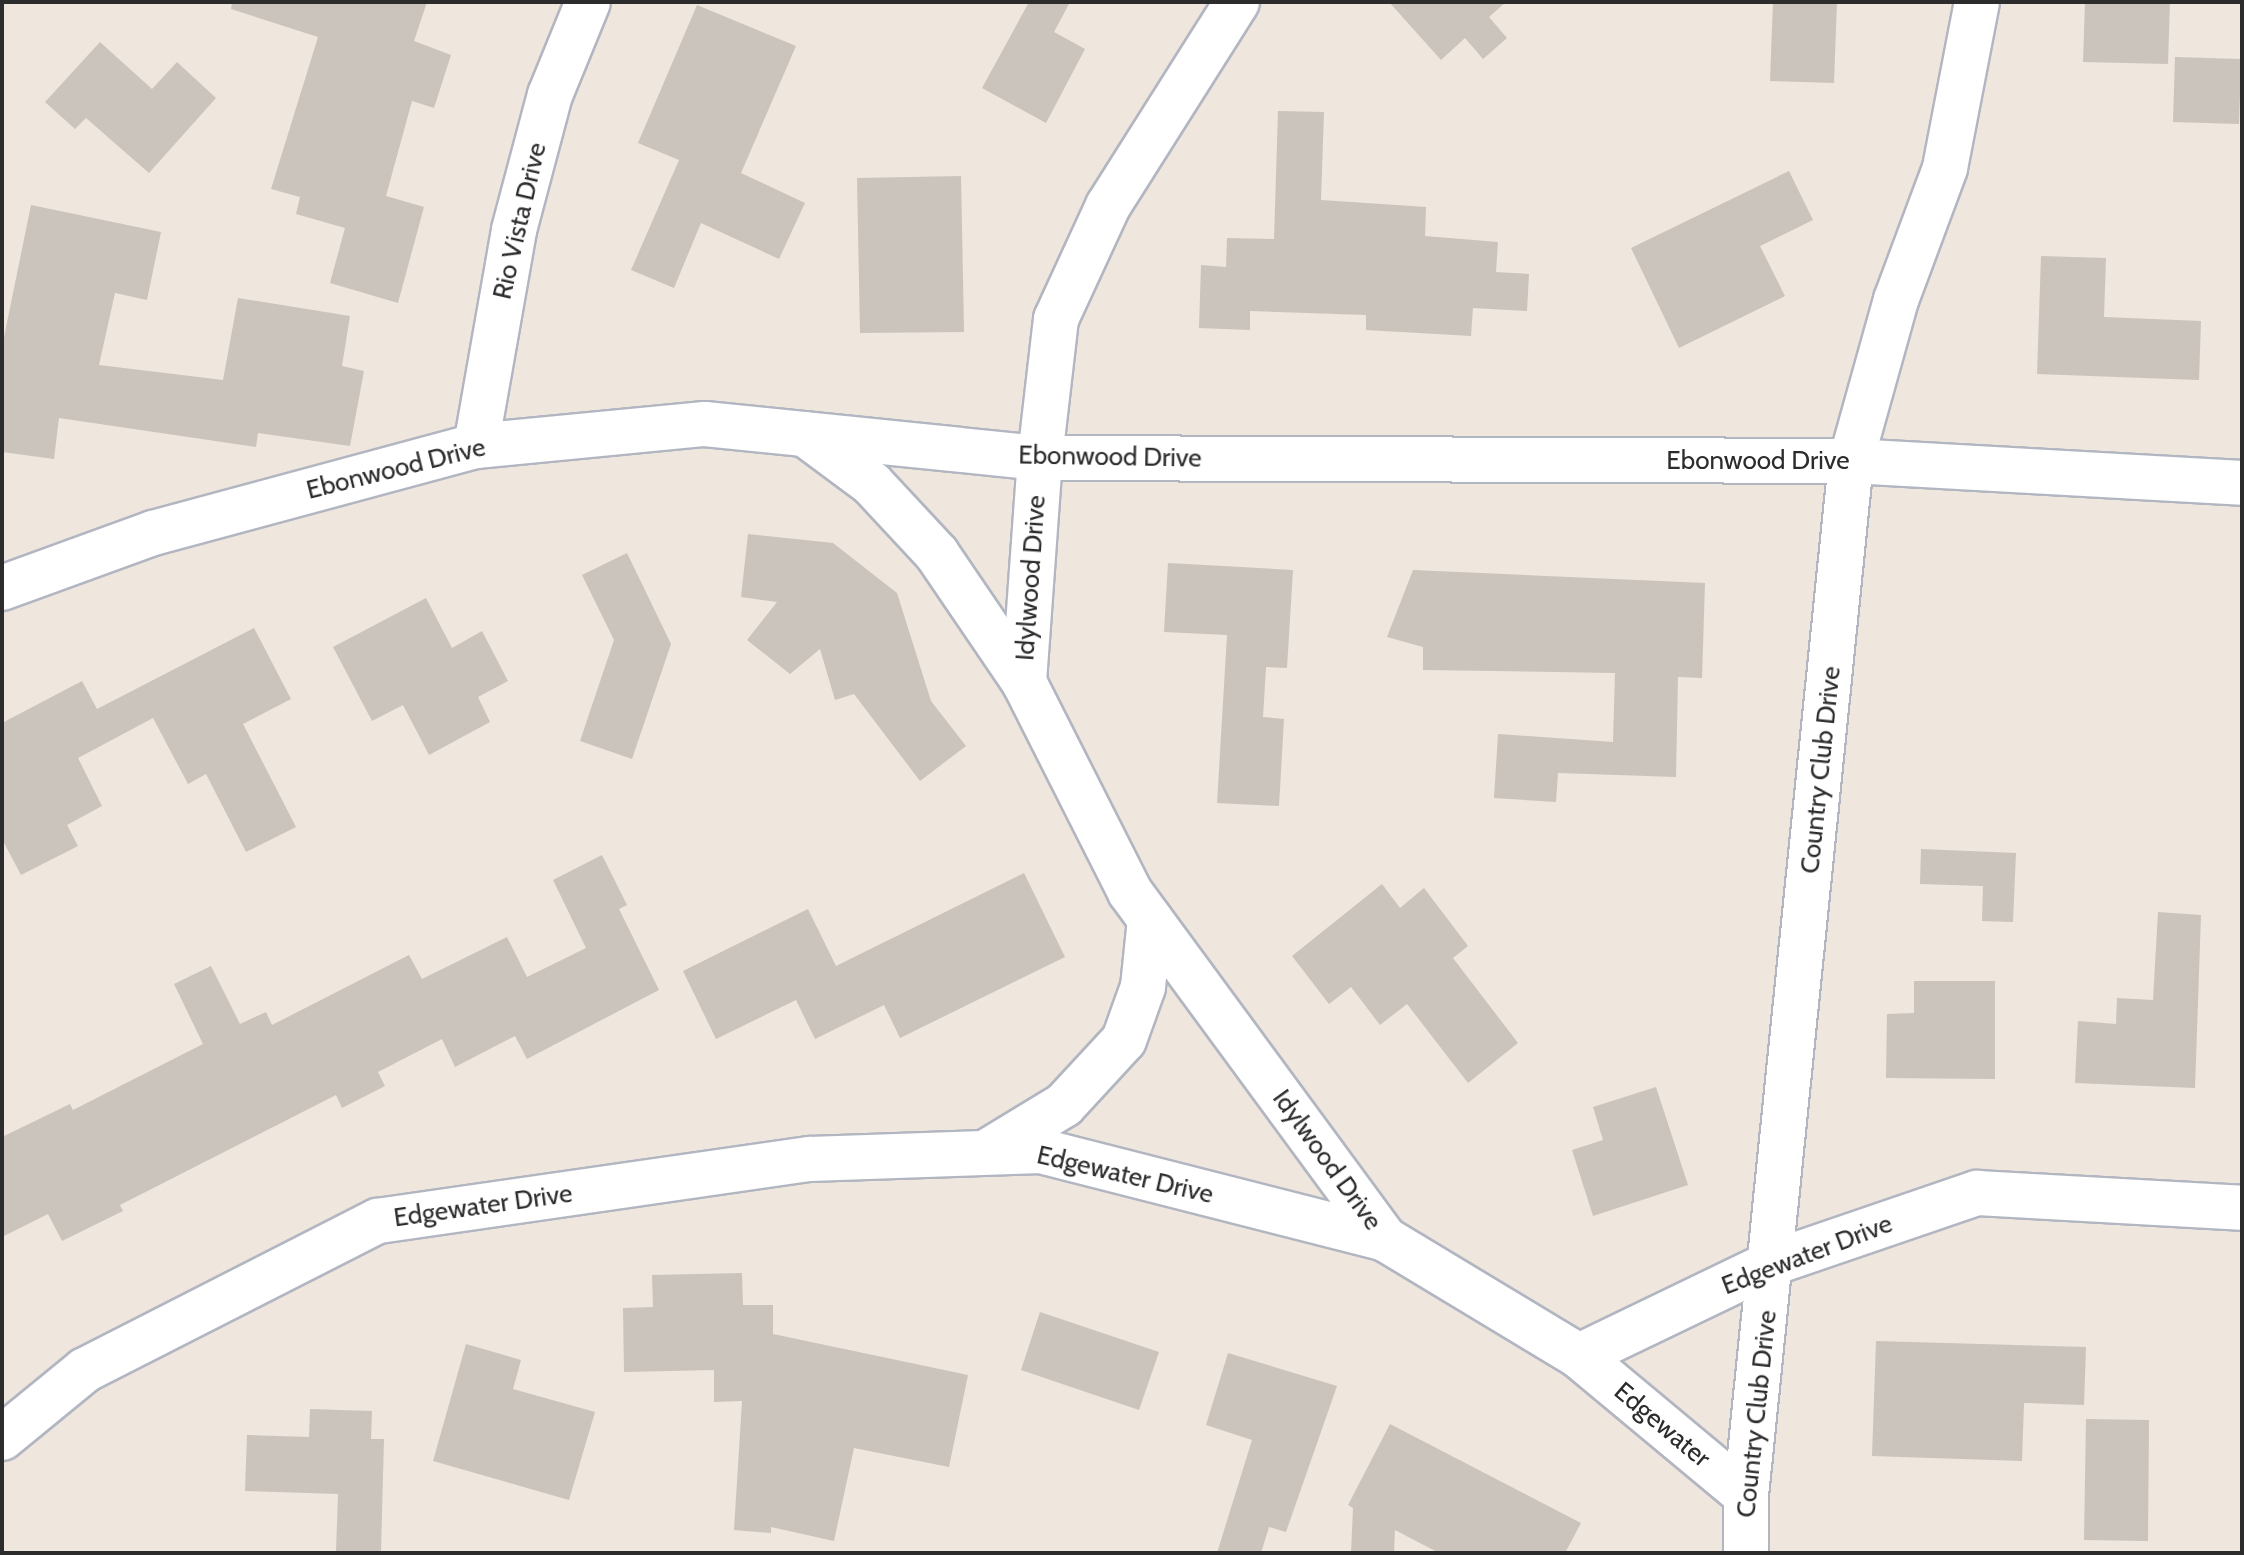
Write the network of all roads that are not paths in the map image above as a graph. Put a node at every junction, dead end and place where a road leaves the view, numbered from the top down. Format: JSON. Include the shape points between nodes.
{"nodes":[{"id":1,"x":588,"y":2,"type":"edge"},
{"id":2,"x":1237,"y":2,"type":"edge"},
{"id":3,"x":1977,"y":2,"type":"edge"},
{"id":4,"x":805,"y":434,"type":"junction"},
{"id":5,"x":476,"y":446,"type":"junction"},
{"id":6,"x":1040,"y":458,"type":"junction"},
{"id":7,"x":1851,"y":461,"type":"junction"},
{"id":8,"x":2242,"y":483,"type":"edge"},
{"id":9,"x":2,"y":588,"type":"edge"},
{"id":10,"x":1024,"y":682,"type":"junction"},
{"id":11,"x":1150,"y":919,"type":"junction"},
{"id":12,"x":985,"y":1153,"type":"junction"},
{"id":13,"x":2242,"y":1208,"type":"edge"},
{"id":14,"x":1385,"y":1239,"type":"junction"},
{"id":15,"x":1772,"y":1263,"type":"junction"},
{"id":16,"x":1579,"y":1356,"type":"junction"},
{"id":17,"x":2,"y":1438,"type":"edge"},
{"id":18,"x":1746,"y":1495,"type":"junction"},
{"id":19,"x":1746,"y":1553,"type":"edge"}],
"edges":[{"from":1,"to":5,"type":"street","name":"Rio Vista Drive","via":[[550,95],[514,230]]},
{"from":2,"to":6,"type":"street","name":"Idylwood Drive","via":[[1108,206],[1056,319]]},
{"from":3,"to":7,"type":"street","name":"Country Club Drive","via":[[1945,168],[1896,300]]},
{"from":4,"to":5,"type":"street","name":"Ebonwood Drive","via":[[705,424]]},
{"from":4,"to":6,"type":"street","name":"Ebonwood Drive"},
{"from":4,"to":10,"type":"street","via":[[872,484],[937,554]]},
{"from":5,"to":9,"type":"street","name":"Ebonwood Drive","via":[[153,533]]},
{"from":6,"to":7,"type":"street","name":"Ebonwood Drive"},
{"from":6,"to":10,"type":"street","name":"Idylwood Drive"},
{"from":7,"to":8,"type":"street","name":"Ebonwood Drive"},
{"from":7,"to":15,"type":"street","name":"Country Club Drive"},
{"from":10,"to":11,"type":"street","name":"Idylwood Drive","via":[[1130,892]]},
{"from":11,"to":12,"type":"street","via":[[1143,987],[1124,1040],[1064,1105]]},
{"from":11,"to":14,"type":"street","name":"Idylwood Drive"},
{"from":12,"to":14,"type":"street","name":"Edgewater Drive","via":[[1041,1151]]},
{"from":12,"to":17,"type":"street","name":"Edgewater Drive","via":[[810,1159],[378,1221],[85,1370]]},
{"from":13,"to":15,"type":"street","name":"Edgewater Drive","via":[[1977,1193]]},
{"from":14,"to":16,"type":"street","name":"Edgewater Drive"},
{"from":15,"to":16,"type":"street","name":"Edgewater Drive"},
{"from":15,"to":18,"type":"street","name":"Country Club Drive"},
{"from":16,"to":18,"type":"street","name":"Edgewater"},
{"from":18,"to":19,"type":"street","name":"Country Club Drive"}]}
